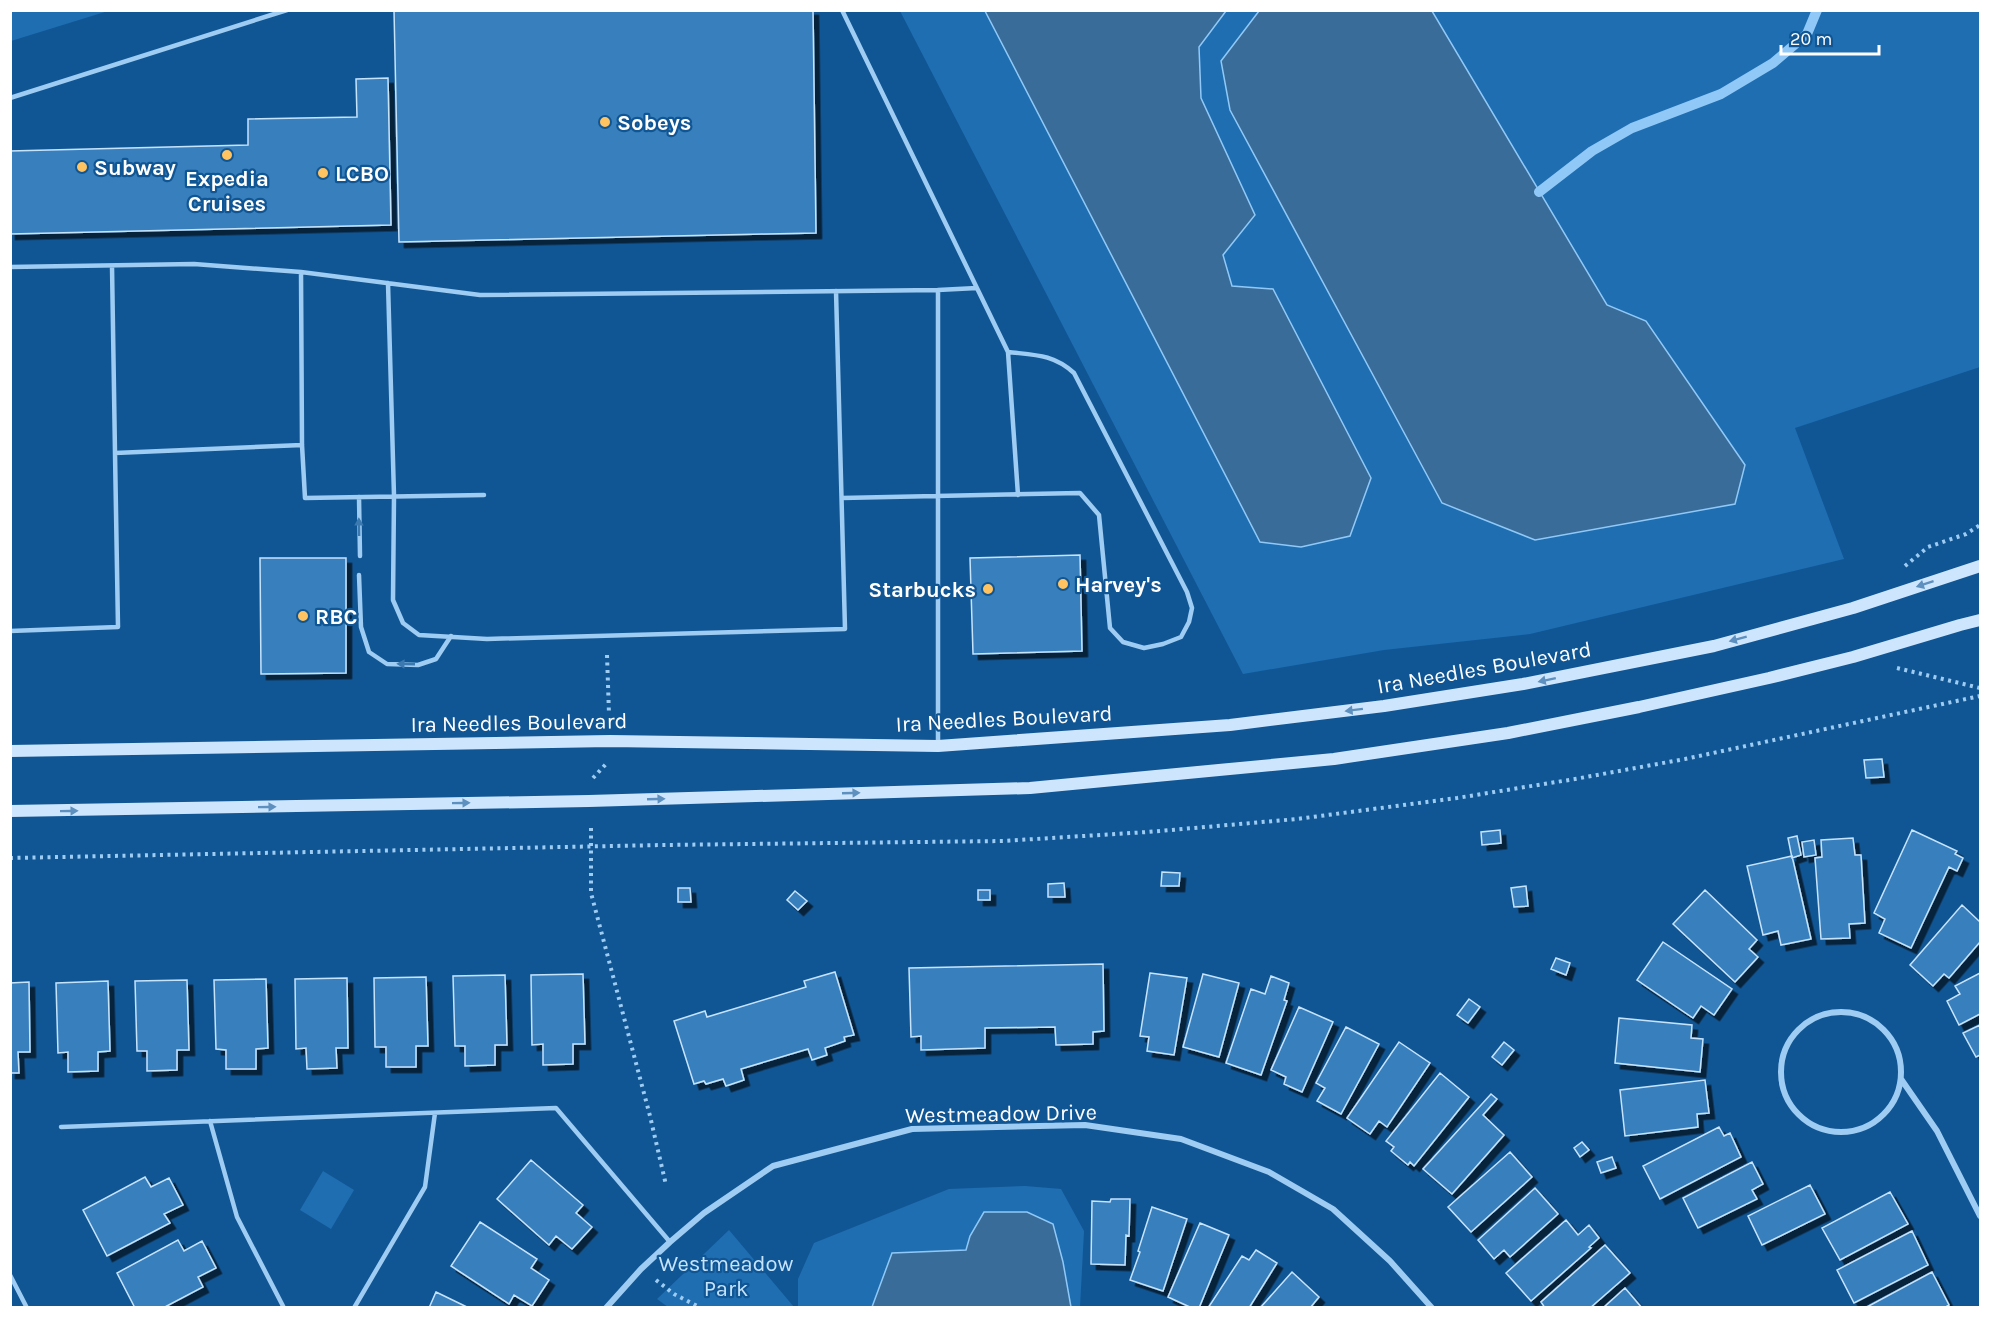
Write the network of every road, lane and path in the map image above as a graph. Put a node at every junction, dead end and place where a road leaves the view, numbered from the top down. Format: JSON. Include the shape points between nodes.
{"nodes":[{"id":1,"x":287,"y":10,"type":"edge"},
{"id":2,"x":842,"y":10,"type":"edge"},
{"id":3,"x":10,"y":98,"type":"edge"},
{"id":4,"x":112,"y":266,"type":"junction"},
{"id":5,"x":10,"y":267,"type":"edge"},
{"id":6,"x":301,"y":272,"type":"junction"},
{"id":7,"x":388,"y":283,"type":"junction"},
{"id":8,"x":977,"y":288,"type":"junction"},
{"id":9,"x":938,"y":290,"type":"junction"},
{"id":10,"x":836,"y":291,"type":"junction"},
{"id":11,"x":1008,"y":352,"type":"junction"},
{"id":12,"x":302,"y":446,"type":"junction"},
{"id":13,"x":115,"y":453,"type":"junction"},
{"id":14,"x":484,"y":495,"type":"dead end"},
{"id":15,"x":1018,"y":495,"type":"junction"},
{"id":16,"x":394,"y":496,"type":"junction"},
{"id":17,"x":359,"y":497,"type":"junction"},
{"id":18,"x":938,"y":497,"type":"junction"},
{"id":19,"x":842,"y":498,"type":"junction"},
{"id":20,"x":1980,"y":525,"type":"edge"},
{"id":21,"x":1928,"y":547,"type":"dead end"},
{"id":22,"x":360,"y":556,"type":"dead end"},
{"id":23,"x":1980,"y":566,"type":"edge"},
{"id":24,"x":359,"y":576,"type":"dead end"},
{"id":25,"x":1980,"y":620,"type":"edge"},
{"id":26,"x":10,"y":631,"type":"edge"},
{"id":27,"x":607,"y":635,"type":"junction"},
{"id":28,"x":451,"y":636,"type":"junction"},
{"id":29,"x":1853,"y":657,"type":"junction"},
{"id":30,"x":1980,"y":688,"type":"edge"},
{"id":31,"x":1980,"y":696,"type":"edge"},
{"id":32,"x":609,"y":714,"type":"dead end"},
{"id":33,"x":938,"y":746,"type":"junction"},
{"id":34,"x":10,"y":751,"type":"edge"},
{"id":35,"x":611,"y":759,"type":"dead end"},
{"id":36,"x":588,"y":783,"type":"dead end"},
{"id":37,"x":10,"y":812,"type":"edge"},
{"id":38,"x":591,"y":828,"type":"dead end"},
{"id":39,"x":591,"y":847,"type":"junction"},
{"id":40,"x":10,"y":858,"type":"edge"},
{"id":41,"x":1901,"y":1078,"type":"junction"},
{"id":42,"x":435,"y":1113,"type":"junction"},
{"id":43,"x":210,"y":1121,"type":"junction"},
{"id":44,"x":62,"y":1127,"type":"dead end"},
{"id":45,"x":666,"y":1185,"type":"dead end"},
{"id":46,"x":1980,"y":1216,"type":"edge"},
{"id":47,"x":670,"y":1242,"type":"junction"},
{"id":48,"x":641,"y":1269,"type":"junction"},
{"id":49,"x":10,"y":1275,"type":"edge"},
{"id":50,"x":27,"y":1308,"type":"edge"},
{"id":51,"x":284,"y":1308,"type":"edge"},
{"id":52,"x":354,"y":1308,"type":"edge"},
{"id":53,"x":606,"y":1308,"type":"edge"},
{"id":54,"x":701,"y":1308,"type":"edge"},
{"id":55,"x":1432,"y":1308,"type":"edge"}],
"edges":[{"from":1,"to":3,"type":"lane"},
{"from":2,"to":8,"type":"lane"},
{"from":4,"to":5,"type":"lane"},
{"from":4,"to":6,"type":"lane","via":[[194,264]]},
{"from":4,"to":13,"type":"lane"},
{"from":6,"to":7,"type":"lane"},
{"from":6,"to":12,"type":"lane"},
{"from":7,"to":10,"type":"lane","via":[[480,295]]},
{"from":7,"to":16,"type":"lane"},
{"from":8,"to":9,"type":"lane"},
{"from":8,"to":11,"type":"lane"},
{"from":9,"to":10,"type":"lane"},
{"from":9,"to":18,"type":"lane"},
{"from":10,"to":19,"type":"lane"},
{"from":11,"to":15,"type":"lane"},
{"from":11,"to":15,"type":"lane","via":[[1042,355],[1063,363],[1074,373],[1187,592],[1192,608],[1181,637],[1144,648],[1123,642],[1110,628],[1099,515],[1080,494]]},
{"from":12,"to":13,"type":"lane"},
{"from":12,"to":17,"type":"lane","via":[[305,498]]},
{"from":13,"to":26,"type":"lane","via":[[118,627]]},
{"from":14,"to":16,"type":"lane"},
{"from":15,"to":18,"type":"lane"},
{"from":16,"to":17,"type":"lane"},
{"from":16,"to":28,"type":"lane","via":[[393,600],[403,623],[419,635]]},
{"from":22,"to":17,"type":"lane","one_way":true},
{"from":18,"to":19,"type":"lane"},
{"from":18,"to":33,"type":"lane"},
{"from":19,"to":27,"type":"lane","via":[[845,628]]},
{"from":20,"to":21,"type":"path"},
{"from":23,"to":33,"type":"main road","name":"Ira Needles Boulevard","one_way":true,"via":[[1853,608],[1714,646],[1523,684],[1230,724]]},
{"from":28,"to":24,"type":"lane","one_way":true,"via":[[436,659],[418,665],[387,664],[369,652],[360,627]]},
{"from":25,"to":29,"type":"main road"},
{"from":27,"to":28,"type":"lane","via":[[487,639]]},
{"from":27,"to":32,"type":"path"},
{"from":29,"to":30,"type":"path"},
{"from":37,"to":29,"type":"main road","one_way":true,"via":[[1030,788],[1334,759],[1508,734]]},
{"from":31,"to":39,"type":"path","via":[[1630,769],[1297,819],[1003,841]]},
{"from":33,"to":34,"type":"main road","name":"Ira Needles Boulevard","via":[[610,741]]},
{"from":35,"to":36,"type":"path"},
{"from":38,"to":39,"type":"path"},
{"from":39,"to":40,"type":"path"},
{"from":39,"to":45,"type":"path","via":[[591,893]]},
{"from":41,"to":41,"type":"street","via":[[1899,1058],[1891,1039],[1877,1024],[1858,1014],[1838,1011],[1818,1016],[1801,1027],[1788,1043],[1781,1062],[1788,1101],[1800,1116],[1834,1132],[1852,1131],[1885,1113]]},
{"from":41,"to":46,"type":"street","via":[[1937,1131]]},
{"from":42,"to":43,"type":"lane"},
{"from":42,"to":47,"type":"lane","via":[[556,1108]]},
{"from":42,"to":52,"type":"lane","via":[[425,1187]]},
{"from":43,"to":44,"type":"lane"},
{"from":43,"to":51,"type":"lane","via":[[237,1217]]},
{"from":47,"to":48,"type":"street","name":"Westmeadow Drive"},
{"from":47,"to":55,"type":"street","name":"Westmeadow Drive","via":[[704,1213],[773,1166],[912,1129],[1085,1125],[1181,1140],[1269,1172],[1333,1209],[1390,1261]]},
{"from":48,"to":53,"type":"street","name":"Westmeadow Drive"},
{"from":48,"to":54,"type":"path"},
{"from":49,"to":50,"type":"lane"}]}
